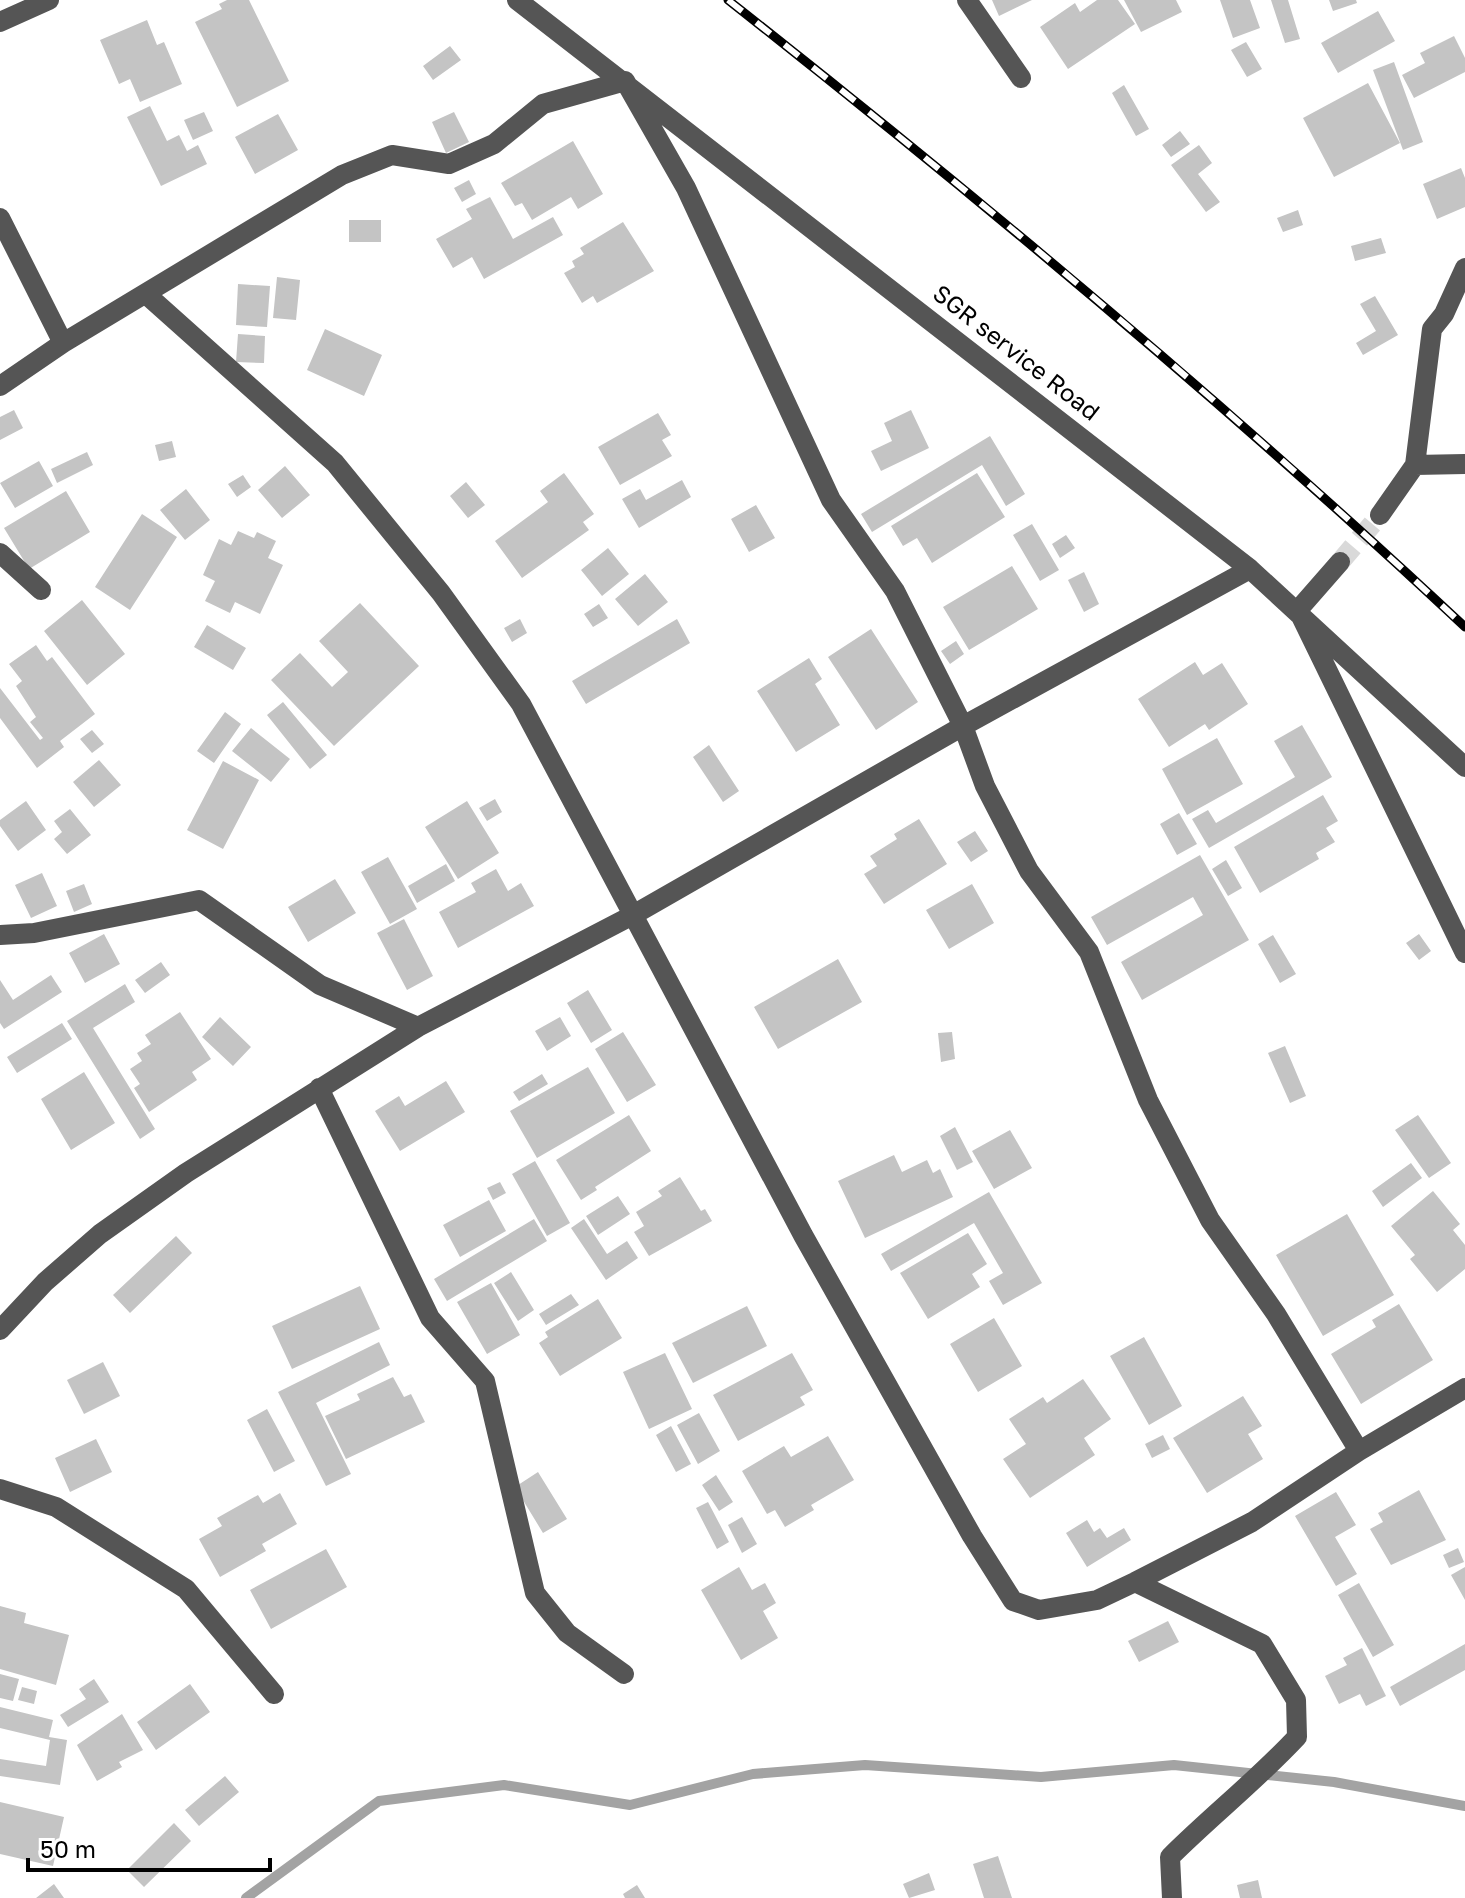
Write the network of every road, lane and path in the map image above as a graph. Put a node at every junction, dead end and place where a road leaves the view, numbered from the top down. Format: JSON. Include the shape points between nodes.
{"nodes":[{"id":1,"x":49,"y":0,"type":"edge"},
{"id":2,"x":517,"y":0,"type":"edge"},
{"id":3,"x":967,"y":0,"type":"edge"},
{"id":4,"x":0,"y":22,"type":"edge"},
{"id":5,"x":1021,"y":78,"type":"dead end"},
{"id":6,"x":625,"y":81,"type":"junction"},
{"id":7,"x":0,"y":218,"type":"edge"},
{"id":8,"x":1465,"y":268,"type":"edge"},
{"id":9,"x":147,"y":295,"type":"junction"},
{"id":10,"x":63,"y":343,"type":"junction"},
{"id":11,"x":0,"y":386,"type":"edge"},
{"id":12,"x":1465,"y":464,"type":"edge"},
{"id":13,"x":1415,"y":465,"type":"junction"},
{"id":14,"x":1380,"y":515,"type":"tunnel mouth"},
{"id":15,"x":0,"y":553,"type":"edge"},
{"id":16,"x":1340,"y":562,"type":"tunnel mouth"},
{"id":17,"x":1250,"y":569,"type":"junction"},
{"id":18,"x":41,"y":590,"type":"dead end"},
{"id":19,"x":1298,"y":610,"type":"junction"},
{"id":20,"x":963,"y":726,"type":"junction"},
{"id":21,"x":1465,"y":767,"type":"edge"},
{"id":22,"x":633,"y":915,"type":"junction"},
{"id":23,"x":0,"y":935,"type":"edge"},
{"id":24,"x":1465,"y":953,"type":"edge"},
{"id":25,"x":418,"y":1027,"type":"junction"},
{"id":26,"x":319,"y":1088,"type":"junction"},
{"id":27,"x":0,"y":1330,"type":"edge"},
{"id":28,"x":1465,"y":1388,"type":"edge"},
{"id":29,"x":1359,"y":1451,"type":"junction"},
{"id":30,"x":0,"y":1489,"type":"edge"},
{"id":31,"x":1135,"y":1582,"type":"junction"},
{"id":32,"x":624,"y":1674,"type":"dead end"},
{"id":33,"x":274,"y":1694,"type":"dead end"},
{"id":34,"x":1172,"y":1898,"type":"edge"}],
"edges":[{"from":1,"to":4,"type":"street"},
{"from":2,"to":6,"type":"street","name":"SGR service Road"},
{"from":3,"to":5,"type":"street"},
{"from":6,"to":9,"type":"street","via":[[543,104],[494,144],[449,164],[392,155],[342,175]]},
{"from":6,"to":17,"type":"street","name":"SGR service Road"},
{"from":6,"to":20,"type":"street","via":[[686,188],[831,500],[895,591]]},
{"from":7,"to":10,"type":"street"},
{"from":8,"to":13,"type":"street","via":[[1432,329]]},
{"from":9,"to":10,"type":"street"},
{"from":9,"to":22,"type":"street","via":[[335,463],[441,593],[521,704]]},
{"from":10,"to":11,"type":"street"},
{"from":12,"to":13,"type":"street"},
{"from":13,"to":14,"type":"street"},
{"from":15,"to":18,"type":"street"},
{"from":16,"to":19,"type":"street"},
{"from":17,"to":19,"type":"street","name":"SGR service Road"},
{"from":17,"to":20,"type":"street"},
{"from":19,"to":21,"type":"street","name":"SGR service Road"},
{"from":19,"to":24,"type":"street"},
{"from":20,"to":22,"type":"street"},
{"from":20,"to":29,"type":"street","via":[[985,786],[1029,871],[1089,952],[1148,1100],[1210,1220],[1276,1314]]},
{"from":22,"to":25,"type":"street"},
{"from":22,"to":31,"type":"street","via":[[803,1235],[1013,1601],[1039,1610],[1097,1600]]},
{"from":23,"to":25,"type":"street","via":[[199,900],[320,985]]},
{"from":25,"to":26,"type":"street"},
{"from":26,"to":27,"type":"street","via":[[100,1234]]},
{"from":26,"to":32,"type":"street","via":[[430,1318],[485,1381],[535,1593],[567,1633]]},
{"from":28,"to":29,"type":"street"},
{"from":29,"to":31,"type":"street","via":[[1252,1522]]},
{"from":30,"to":33,"type":"street","via":[[56,1507],[186,1589]]},
{"from":31,"to":34,"type":"street","via":[[1262,1644],[1296,1700],[1297,1737],[1170,1857]]}]}
